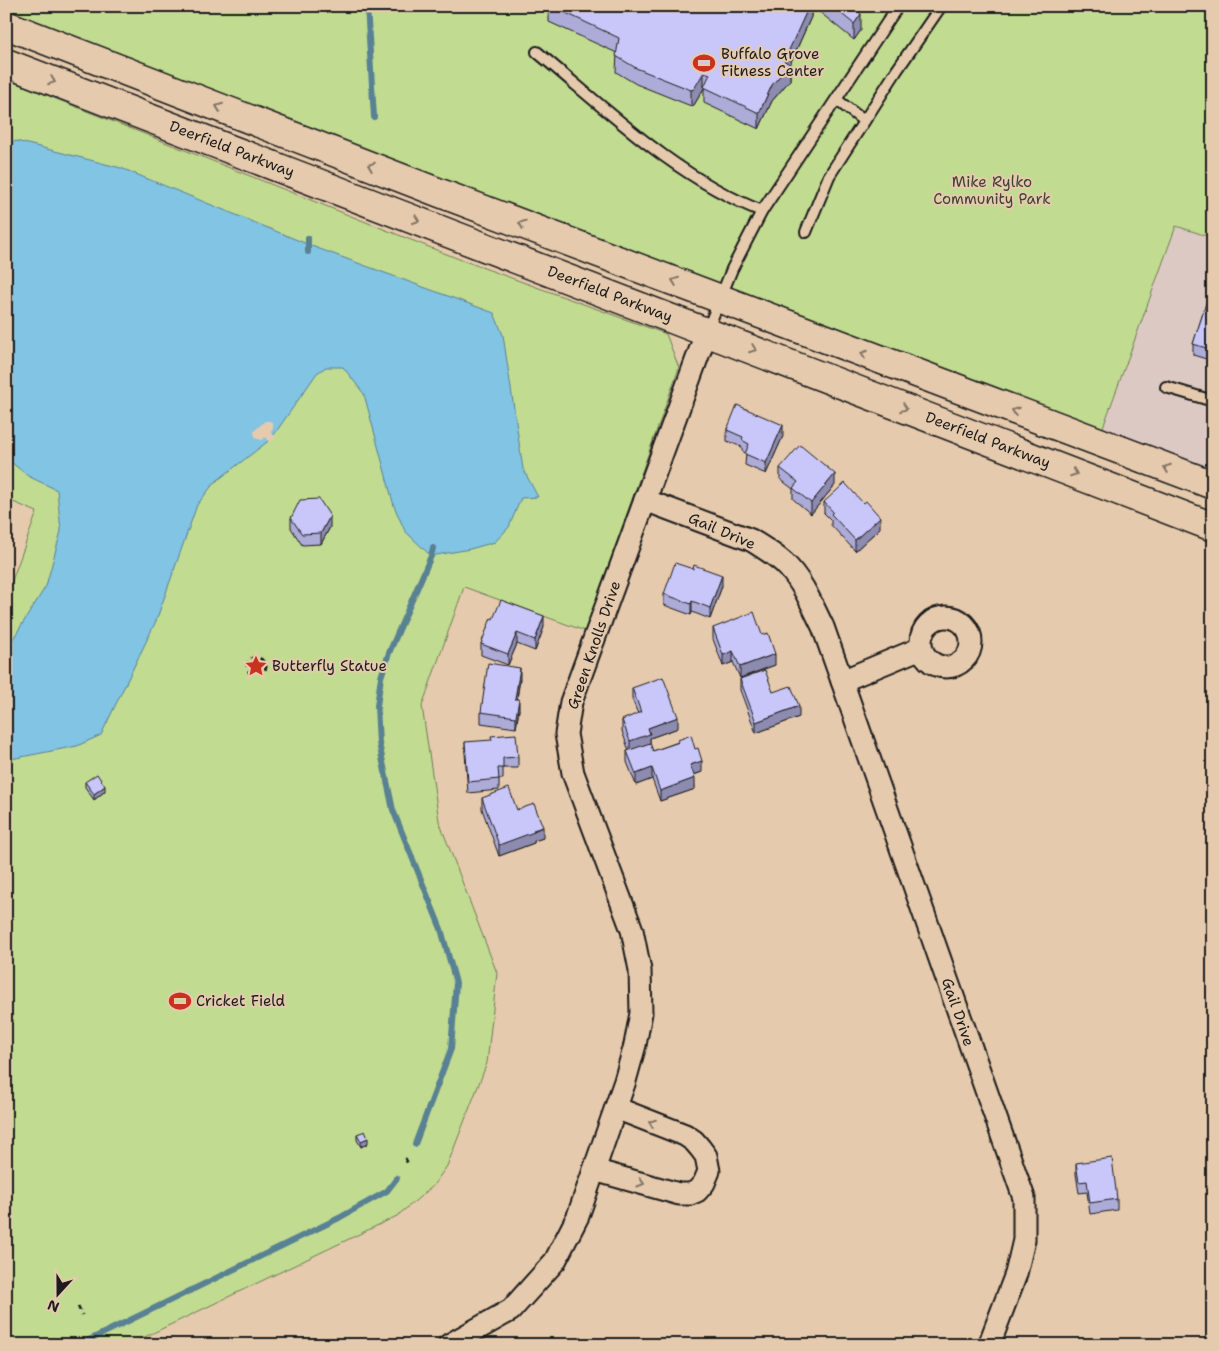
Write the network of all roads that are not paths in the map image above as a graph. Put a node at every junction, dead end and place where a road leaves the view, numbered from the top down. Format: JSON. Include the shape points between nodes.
{"nodes":[{"id":1,"x":898,"y":6,"type":"edge"},
{"id":2,"x":941,"y":6,"type":"edge"},
{"id":3,"x":6,"y":25,"type":"edge"},
{"id":4,"x":537,"y":52,"type":"dead end"},
{"id":5,"x":6,"y":63,"type":"edge"},
{"id":6,"x":837,"y":100,"type":"junction"},
{"id":7,"x":864,"y":121,"type":"junction"},
{"id":8,"x":762,"y":211,"type":"junction"},
{"id":9,"x":806,"y":232,"type":"dead end"},
{"id":10,"x":720,"y":298,"type":"junction"},
{"id":11,"x":707,"y":331,"type":"junction"},
{"id":12,"x":1166,"y":386,"type":"dead end"},
{"id":13,"x":1213,"y":401,"type":"edge"},
{"id":14,"x":1213,"y":485,"type":"edge"},
{"id":15,"x":646,"y":500,"type":"junction"},
{"id":16,"x":1213,"y":526,"type":"edge"},
{"id":17,"x":921,"y":648,"type":"dead end"},
{"id":18,"x":842,"y":681,"type":"junction"},
{"id":19,"x":616,"y":1108,"type":"junction"},
{"id":20,"x":594,"y":1170,"type":"junction"},
{"id":21,"x":449,"y":1345,"type":"edge"},
{"id":22,"x":989,"y":1345,"type":"edge"}],
"edges":[{"from":1,"to":6,"type":"lane"},
{"from":2,"to":7,"type":"lane"},
{"from":10,"to":3,"type":"main road","one_way":true,"via":[[440,194]]},
{"from":4,"to":8,"type":"lane","via":[[648,144],[713,188]]},
{"from":5,"to":11,"type":"main road","name":"Deerfield Parkway","one_way":true},
{"from":6,"to":7,"type":"lane"},
{"from":6,"to":8,"type":"lane"},
{"from":7,"to":9,"type":"lane","via":[[829,176]]},
{"from":8,"to":10,"type":"lane"},
{"from":10,"to":11,"type":"lane"},
{"from":14,"to":10,"type":"main road","one_way":true},
{"from":11,"to":15,"type":"street","name":"Green Knolls Drive"},
{"from":11,"to":16,"type":"main road","name":"Deerfield Parkway","one_way":true},
{"from":12,"to":13,"type":"lane"},
{"from":15,"to":18,"type":"street","name":"Gail Drive","via":[[751,540],[784,563],[804,589],[820,619]]},
{"from":15,"to":19,"type":"street","name":"Green Knolls Drive","via":[[571,702],[566,734],[573,773],[632,930],[640,970],[641,1013],[635,1046]]},
{"from":17,"to":18,"type":"street"},
{"from":18,"to":22,"type":"street","name":"Gail Drive","via":[[1024,1198],[1024,1240],[1016,1274]]},
{"from":19,"to":20,"type":"street","name":"Green Knolls Drive"},
{"from":20,"to":19,"type":"street","one_way":true,"via":[[679,1194],[697,1192],[704,1183],[708,1171],[706,1156],[694,1141]]},
{"from":20,"to":21,"type":"street","name":"Green Knolls Drive","via":[[578,1216],[555,1260],[511,1310]]}]}
